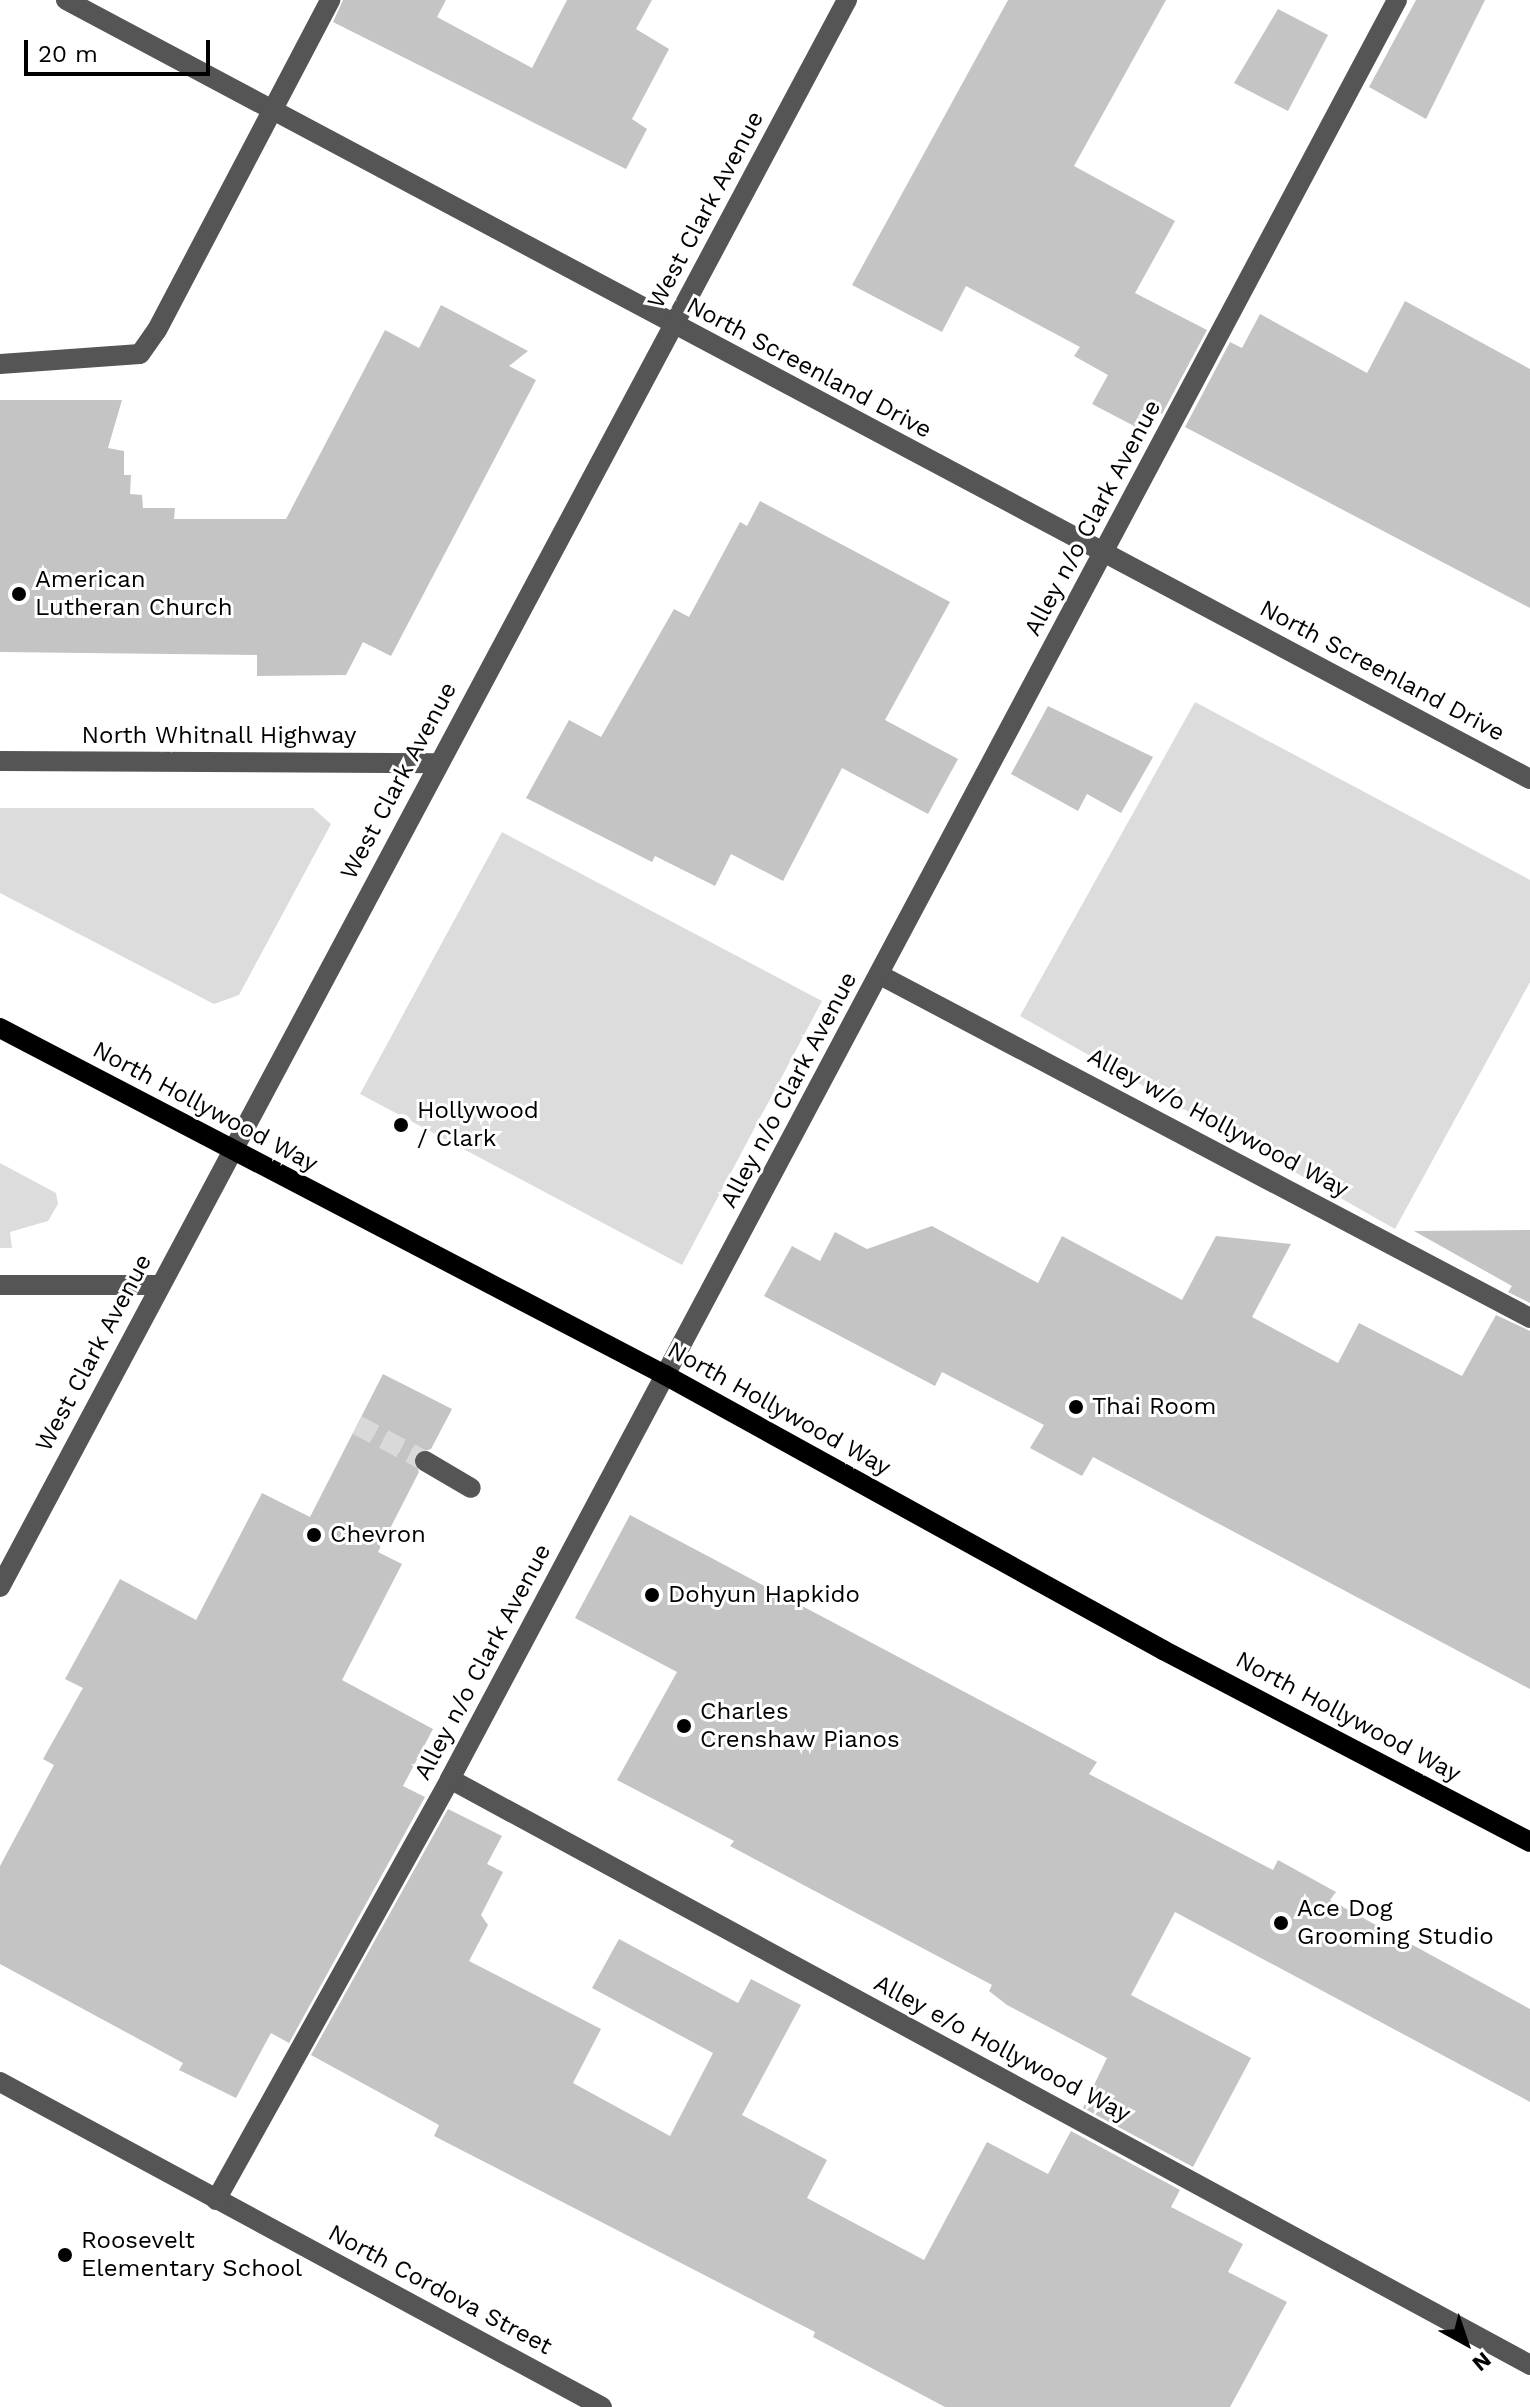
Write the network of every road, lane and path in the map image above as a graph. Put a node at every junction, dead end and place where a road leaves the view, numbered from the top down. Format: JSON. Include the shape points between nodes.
{"nodes":[{"id":1,"x":66,"y":0,"type":"edge"},
{"id":2,"x":330,"y":0,"type":"edge"},
{"id":3,"x":847,"y":0,"type":"edge"},
{"id":4,"x":1397,"y":0,"type":"edge"},
{"id":5,"x":271,"y":110,"type":"junction"},
{"id":6,"x":674,"y":325,"type":"junction"},
{"id":7,"x":0,"y":364,"type":"edge"},
{"id":8,"x":1104,"y":554,"type":"junction"},
{"id":9,"x":0,"y":761,"type":"edge"},
{"id":10,"x":438,"y":763,"type":"junction"},
{"id":11,"x":1530,"y":779,"type":"edge"},
{"id":12,"x":880,"y":975,"type":"junction"},
{"id":13,"x":0,"y":1028,"type":"edge"},
{"id":14,"x":231,"y":1151,"type":"junction"},
{"id":15,"x":0,"y":1285,"type":"edge"},
{"id":16,"x":160,"y":1285,"type":"junction"},
{"id":17,"x":1530,"y":1318,"type":"edge"},
{"id":18,"x":665,"y":1375,"type":"junction"},
{"id":19,"x":425,"y":1461,"type":"tunnel mouth"},
{"id":20,"x":471,"y":1488,"type":"dead end"},
{"id":21,"x":0,"y":1587,"type":"edge"},
{"id":22,"x":450,"y":1779,"type":"junction"},
{"id":23,"x":1530,"y":1842,"type":"edge"},
{"id":24,"x":0,"y":2082,"type":"edge"},
{"id":25,"x":216,"y":2200,"type":"junction"},
{"id":26,"x":1530,"y":2365,"type":"edge"},
{"id":27,"x":602,"y":2407,"type":"edge"}],
"edges":[{"from":1,"to":5,"type":"street","name":"North Screenland Drive"},
{"from":2,"to":5,"type":"street"},
{"from":3,"to":6,"type":"street","name":"West Clark Avenue"},
{"from":4,"to":8,"type":"street","name":"Alley n/o Clark Avenue"},
{"from":5,"to":6,"type":"street","name":"North Screenland Drive"},
{"from":5,"to":7,"type":"street","via":[[140,354]]},
{"from":6,"to":8,"type":"street","name":"North Screenland Drive"},
{"from":6,"to":10,"type":"street","name":"West Clark Avenue"},
{"from":8,"to":11,"type":"street","name":"North Screenland Drive"},
{"from":8,"to":12,"type":"street","name":"Alley n/o Clark Avenue"},
{"from":9,"to":10,"type":"street","name":"North Whitnall Highway"},
{"from":10,"to":14,"type":"street","name":"West Clark Avenue"},
{"from":12,"to":17,"type":"street","name":"Alley w/o Hollywood Way"},
{"from":12,"to":18,"type":"street","name":"Alley n/o Clark Avenue"},
{"from":13,"to":14,"type":"main road","name":"North Hollywood Way"},
{"from":14,"to":16,"type":"street","name":"West Clark Avenue"},
{"from":14,"to":18,"type":"main road","name":"North Hollywood Way"},
{"from":15,"to":16,"type":"street"},
{"from":16,"to":21,"type":"street","name":"West Clark Avenue"},
{"from":18,"to":22,"type":"street","name":"Alley n/o Clark Avenue"},
{"from":18,"to":23,"type":"main road","name":"North Hollywood Way","via":[[1163,1650]]},
{"from":19,"to":20,"type":"street"},
{"from":22,"to":25,"type":"street","name":"Alley n/o Clark Avenue"},
{"from":22,"to":26,"type":"street","name":"Alley e/o Hollywood Way"},
{"from":24,"to":25,"type":"street","name":"North Cordova Street"},
{"from":25,"to":27,"type":"street","name":"North Cordova Street"}]}
